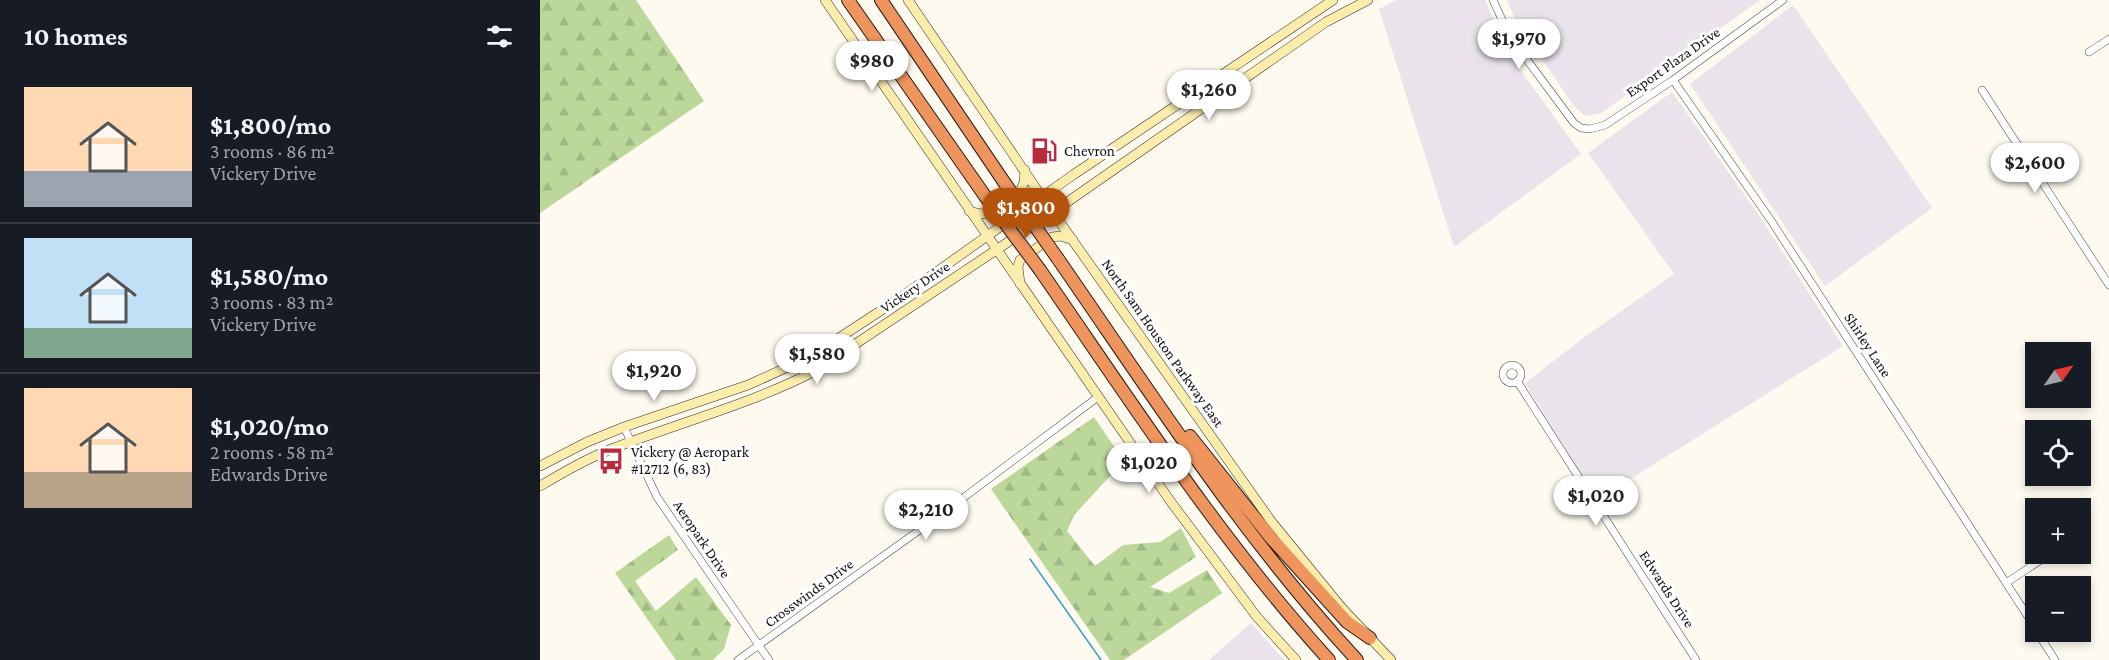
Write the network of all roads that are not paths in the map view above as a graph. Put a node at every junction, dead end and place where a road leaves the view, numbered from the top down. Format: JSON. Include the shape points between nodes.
{"nodes":[{"id":1,"x":825,"y":0,"type":"edge"},
{"id":2,"x":847,"y":0,"type":"edge"},
{"id":3,"x":881,"y":0,"type":"edge"},
{"id":4,"x":908,"y":0,"type":"edge"},
{"id":5,"x":1333,"y":0,"type":"edge"},
{"id":6,"x":1367,"y":0,"type":"edge"},
{"id":7,"x":1493,"y":0,"type":"edge"},
{"id":8,"x":1783,"y":0,"type":"edge"},
{"id":9,"x":1351,"y":3,"type":"edge"},
{"id":10,"x":1282,"y":35,"type":"junction"},
{"id":11,"x":2109,"y":39,"type":"edge"},
{"id":12,"x":1291,"y":48,"type":"junction"},
{"id":13,"x":2089,"y":52,"type":"dead end"},
{"id":14,"x":1673,"y":80,"type":"junction"},
{"id":15,"x":1204,"y":87,"type":"junction"},
{"id":16,"x":1982,"y":90,"type":"dead end"},
{"id":17,"x":1214,"y":101,"type":"junction"},
{"id":18,"x":1025,"y":170,"type":"junction"},
{"id":19,"x":1042,"y":197,"type":"junction"},
{"id":20,"x":969,"y":211,"type":"junction"},
{"id":21,"x":1053,"y":212,"type":"junction"},
{"id":22,"x":987,"y":237,"type":"junction"},
{"id":23,"x":1073,"y":240,"type":"junction"},
{"id":24,"x":997,"y":250,"type":"junction"},
{"id":25,"x":1020,"y":284,"type":"junction"},
{"id":26,"x":2109,"y":285,"type":"edge"},
{"id":27,"x":897,"y":300,"type":"junction"},
{"id":28,"x":904,"y":312,"type":"junction"},
{"id":29,"x":1132,"y":367,"type":"junction"},
{"id":30,"x":1517,"y":381,"type":"dead end"},
{"id":31,"x":748,"y":385,"type":"junction"},
{"id":32,"x":1098,"y":397,"type":"junction"},
{"id":33,"x":753,"y":398,"type":"junction"},
{"id":34,"x":624,"y":427,"type":"junction"},
{"id":35,"x":631,"y":442,"type":"junction"},
{"id":36,"x":540,"y":466,"type":"edge"},
{"id":37,"x":540,"y":486,"type":"edge"},
{"id":38,"x":2035,"y":564,"type":"edge"},
{"id":39,"x":1256,"y":576,"type":"junction"},
{"id":40,"x":2006,"y":583,"type":"junction"},
{"id":41,"x":2025,"y":613,"type":"edge"},
{"id":42,"x":1370,"y":638,"type":"junction"},
{"id":43,"x":2044,"y":642,"type":"edge"},
{"id":44,"x":759,"y":646,"type":"junction"},
{"id":45,"x":738,"y":660,"type":"edge"},
{"id":46,"x":769,"y":660,"type":"edge"},
{"id":47,"x":1296,"y":660,"type":"edge"},
{"id":48,"x":1317,"y":660,"type":"edge"},
{"id":49,"x":1329,"y":660,"type":"edge"},
{"id":50,"x":1357,"y":660,"type":"edge"},
{"id":51,"x":1391,"y":660,"type":"edge"},
{"id":52,"x":1696,"y":660,"type":"edge"},
{"id":53,"x":2055,"y":660,"type":"edge"}],
"edges":[{"from":1,"to":20,"type":"main road"},
{"from":2,"to":39,"type":"highway","bridge":true},
{"from":3,"to":29,"type":"highway","bridge":true},
{"from":4,"to":18,"type":"main road","name":"North Sam Houston Parkway East"},
{"from":5,"to":10,"type":"main road","name":"Vickery Drive"},
{"from":6,"to":9,"type":"main road","name":"Vickery Drive"},
{"from":7,"to":14,"type":"street","name":"Export Plaza Drive","via":[[1510,37],[1581,128],[1605,125]]},
{"from":8,"to":14,"type":"street","name":"Export Plaza Drive"},
{"from":9,"to":12,"type":"main road","name":"Vickery Drive"},
{"from":10,"to":12,"type":"main road"},
{"from":10,"to":15,"type":"main road","name":"Vickery Drive"},
{"from":11,"to":13,"type":"street"},
{"from":12,"to":17,"type":"main road","name":"Vickery Drive"},
{"from":14,"to":40,"type":"street","name":"Shirley Lane","via":[[1772,222]]},
{"from":15,"to":17,"type":"main road"},
{"from":15,"to":19,"type":"main road","name":"Vickery Drive"},
{"from":16,"to":26,"type":"street"},
{"from":17,"to":21,"type":"main road","name":"Vickery Drive"},
{"from":18,"to":19,"type":"main road","name":"North Sam Houston Parkway East"},
{"from":18,"to":20,"type":"main road","via":[[1019,195],[993,212]]},
{"from":19,"to":21,"type":"main road","name":"North Sam Houston Parkway East"},
{"from":19,"to":22,"type":"main road","name":"Vickery Drive"},
{"from":20,"to":22,"type":"main road"},
{"from":21,"to":23,"type":"main road","name":"North Sam Houston Parkway East"},
{"from":21,"to":24,"type":"main road","name":"Vickery Drive"},
{"from":22,"to":24,"type":"main road"},
{"from":22,"to":27,"type":"main road","name":"Vickery Drive"},
{"from":23,"to":25,"type":"main road","via":[[1052,237],[1020,260]]},
{"from":23,"to":42,"type":"main road","name":"North Sam Houston Parkway East","via":[[1271,521]]},
{"from":24,"to":25,"type":"main road"},
{"from":24,"to":28,"type":"main road","name":"Vickery Drive"},
{"from":25,"to":32,"type":"main road"},
{"from":27,"to":28,"type":"main road"},
{"from":27,"to":31,"type":"main road","name":"Vickery Drive","via":[[810,357]]},
{"from":28,"to":33,"type":"main road","name":"Vickery Drive","via":[[815,370]]},
{"from":29,"to":42,"type":"highway","via":[[1271,538],[1347,622]]},
{"from":29,"to":50,"type":"highway","via":[[1243,524]]},
{"from":30,"to":52,"type":"street","name":"Edwards Drive"},
{"from":31,"to":33,"type":"main road"},
{"from":31,"to":34,"type":"main road","name":"Vickery Drive"},
{"from":32,"to":44,"type":"street","name":"Crosswinds Drive"},
{"from":32,"to":47,"type":"main road","via":[[1213,561]]},
{"from":33,"to":35,"type":"main road","name":"Vickery Drive"},
{"from":34,"to":35,"type":"street","name":"Aeropark Drive"},
{"from":34,"to":36,"type":"main road","name":"Vickery Drive"},
{"from":35,"to":37,"type":"main road","name":"Vickery Drive"},
{"from":35,"to":44,"type":"street","name":"Aeropark Drive","via":[[662,505]]},
{"from":38,"to":40,"type":"street"},
{"from":39,"to":48,"type":"highway"},
{"from":39,"to":49,"type":"highway"},
{"from":40,"to":41,"type":"street","name":"Shirley Lane"},
{"from":42,"to":51,"type":"main road","name":"North Sam Houston Parkway East"},
{"from":43,"to":53,"type":"street","name":"Shirley Lane"},
{"from":44,"to":45,"type":"street","name":"Crosswinds Drive"},
{"from":44,"to":46,"type":"street","name":"Aeropark Drive"}]}
